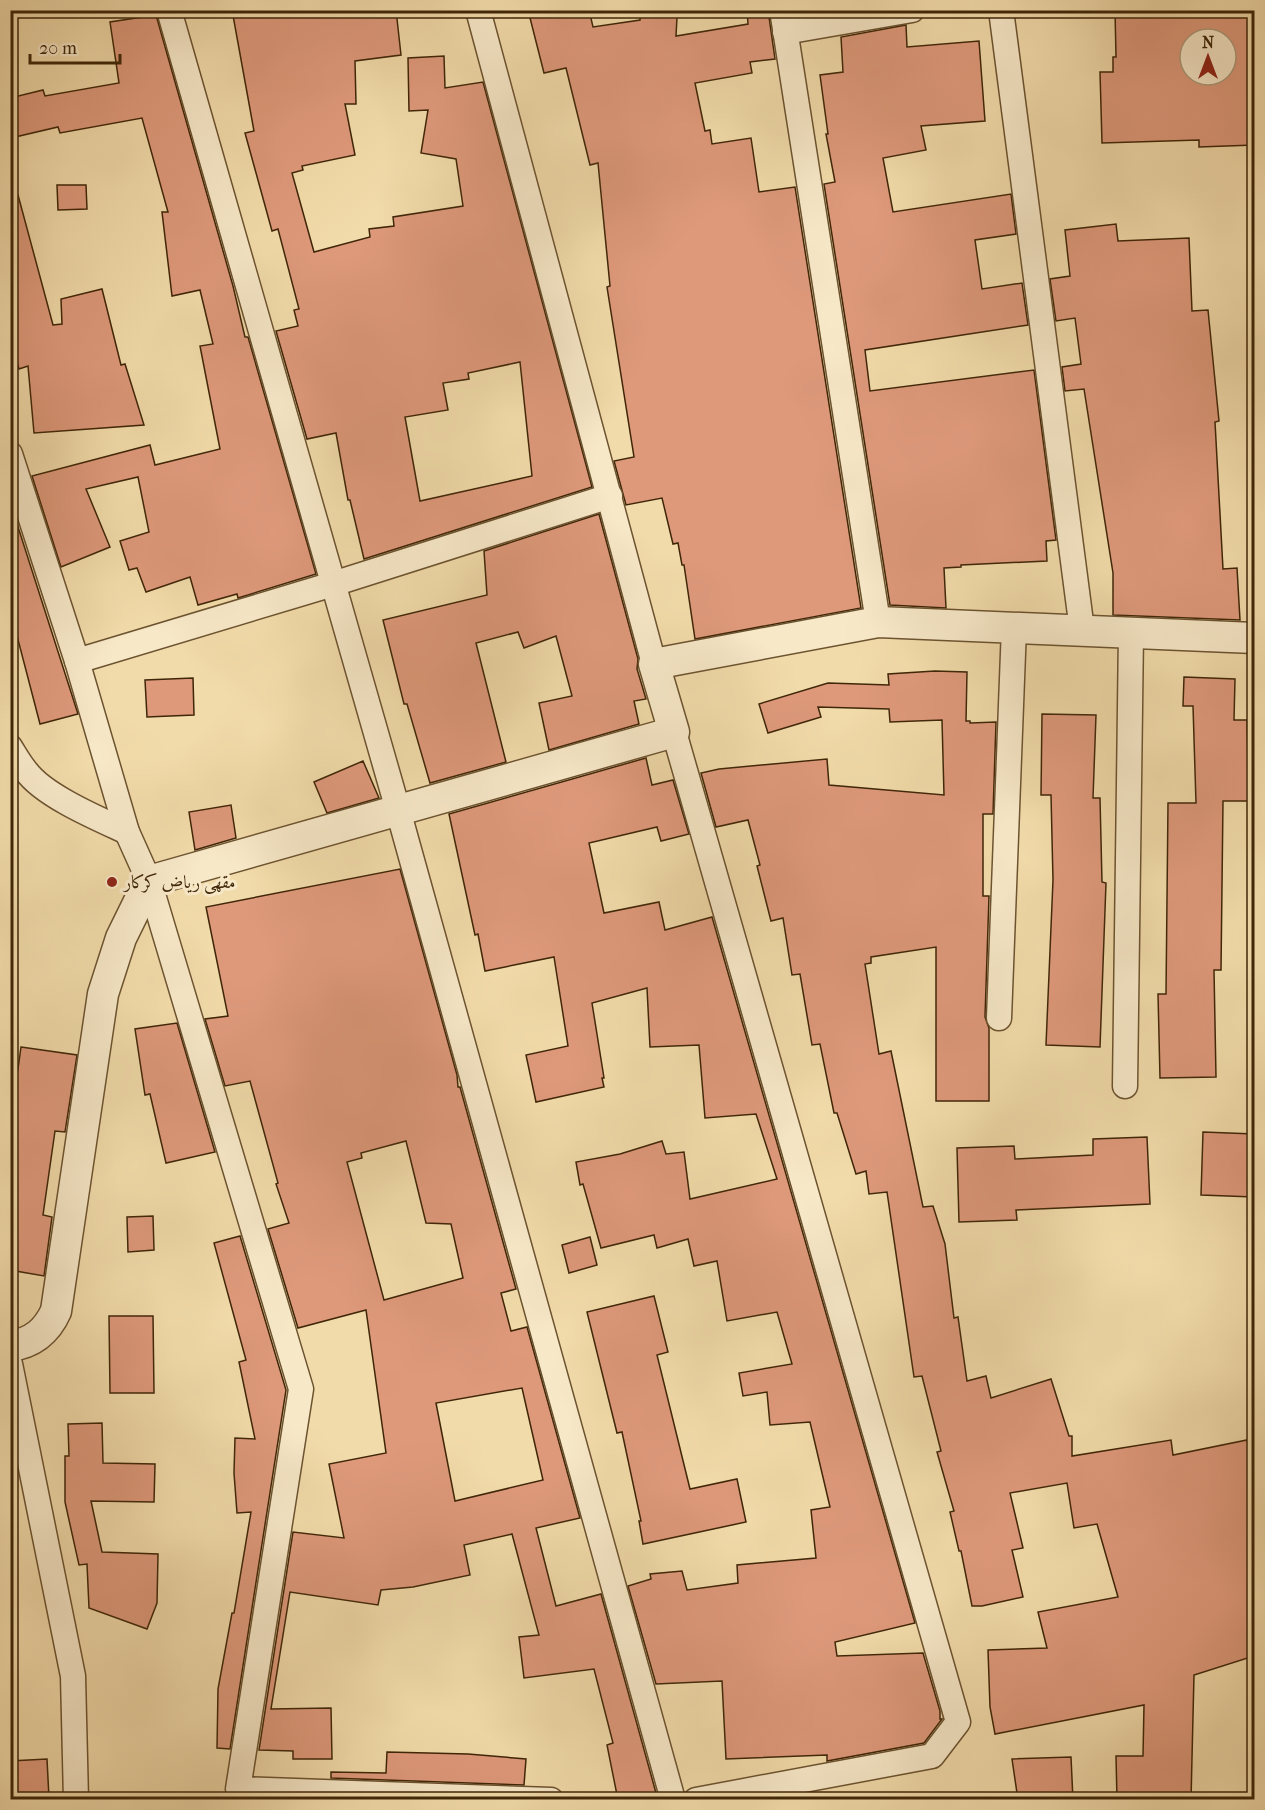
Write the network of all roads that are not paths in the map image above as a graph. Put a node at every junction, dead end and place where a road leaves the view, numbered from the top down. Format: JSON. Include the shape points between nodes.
{"nodes":[{"id":1,"x":169,"y":10,"type":"edge"},
{"id":2,"x":478,"y":10,"type":"edge"},
{"id":3,"x":912,"y":10,"type":"edge"},
{"id":4,"x":1001,"y":10,"type":"edge"},
{"id":5,"x":783,"y":21,"type":"edge"},
{"id":6,"x":10,"y":454,"type":"edge"},
{"id":7,"x":610,"y":496,"type":"junction"},
{"id":8,"x":333,"y":584,"type":"junction"},
{"id":9,"x":878,"y":622,"type":"junction"},
{"id":10,"x":1014,"y":627,"type":"junction"},
{"id":11,"x":1082,"y":630,"type":"junction"},
{"id":12,"x":1131,"y":632,"type":"junction"},
{"id":13,"x":1254,"y":638,"type":"edge"},
{"id":14,"x":76,"y":661,"type":"junction"},
{"id":15,"x":654,"y":664,"type":"junction"},
{"id":16,"x":674,"y":732,"type":"junction"},
{"id":17,"x":10,"y":747,"type":"edge"},
{"id":18,"x":398,"y":810,"type":"junction"},
{"id":19,"x":127,"y":832,"type":"junction"},
{"id":20,"x":149,"y":881,"type":"junction"},
{"id":21,"x":999,"y":1018,"type":"dead end"},
{"id":22,"x":1125,"y":1086,"type":"dead end"},
{"id":23,"x":10,"y":1346,"type":"edge"},
{"id":24,"x":10,"y":1364,"type":"edge"},
{"id":25,"x":76,"y":1800,"type":"edge"},
{"id":26,"x":551,"y":1800,"type":"edge"},
{"id":27,"x":673,"y":1800,"type":"edge"},
{"id":28,"x":696,"y":1800,"type":"edge"}],
"edges":[{"from":1,"to":8,"type":"street"},
{"from":2,"to":7,"type":"street"},
{"from":3,"to":5,"type":"street"},
{"from":4,"to":11,"type":"street"},
{"from":5,"to":9,"type":"street"},
{"from":6,"to":14,"type":"street"},
{"from":7,"to":8,"type":"street"},
{"from":7,"to":15,"type":"street"},
{"from":8,"to":14,"type":"street"},
{"from":8,"to":18,"type":"street"},
{"from":9,"to":10,"type":"street"},
{"from":9,"to":15,"type":"street"},
{"from":10,"to":11,"type":"street"},
{"from":10,"to":21,"type":"street"},
{"from":11,"to":12,"type":"street"},
{"from":12,"to":13,"type":"street"},
{"from":12,"to":22,"type":"street"},
{"from":14,"to":19,"type":"street"},
{"from":15,"to":16,"type":"street"},
{"from":16,"to":18,"type":"street"},
{"from":16,"to":28,"type":"street","via":[[958,1722],[932,1756]]},
{"from":17,"to":19,"type":"street","via":[[27,773],[47,789]]},
{"from":18,"to":20,"type":"street"},
{"from":18,"to":27,"type":"street"},
{"from":19,"to":20,"type":"street"},
{"from":20,"to":23,"type":"street","via":[[121,938],[103,994],[56,1311],[43,1332],[32,1340]]},
{"from":20,"to":26,"type":"street","via":[[301,1389],[238,1789]]},
{"from":24,"to":25,"type":"street","via":[[73,1676]]}]}
